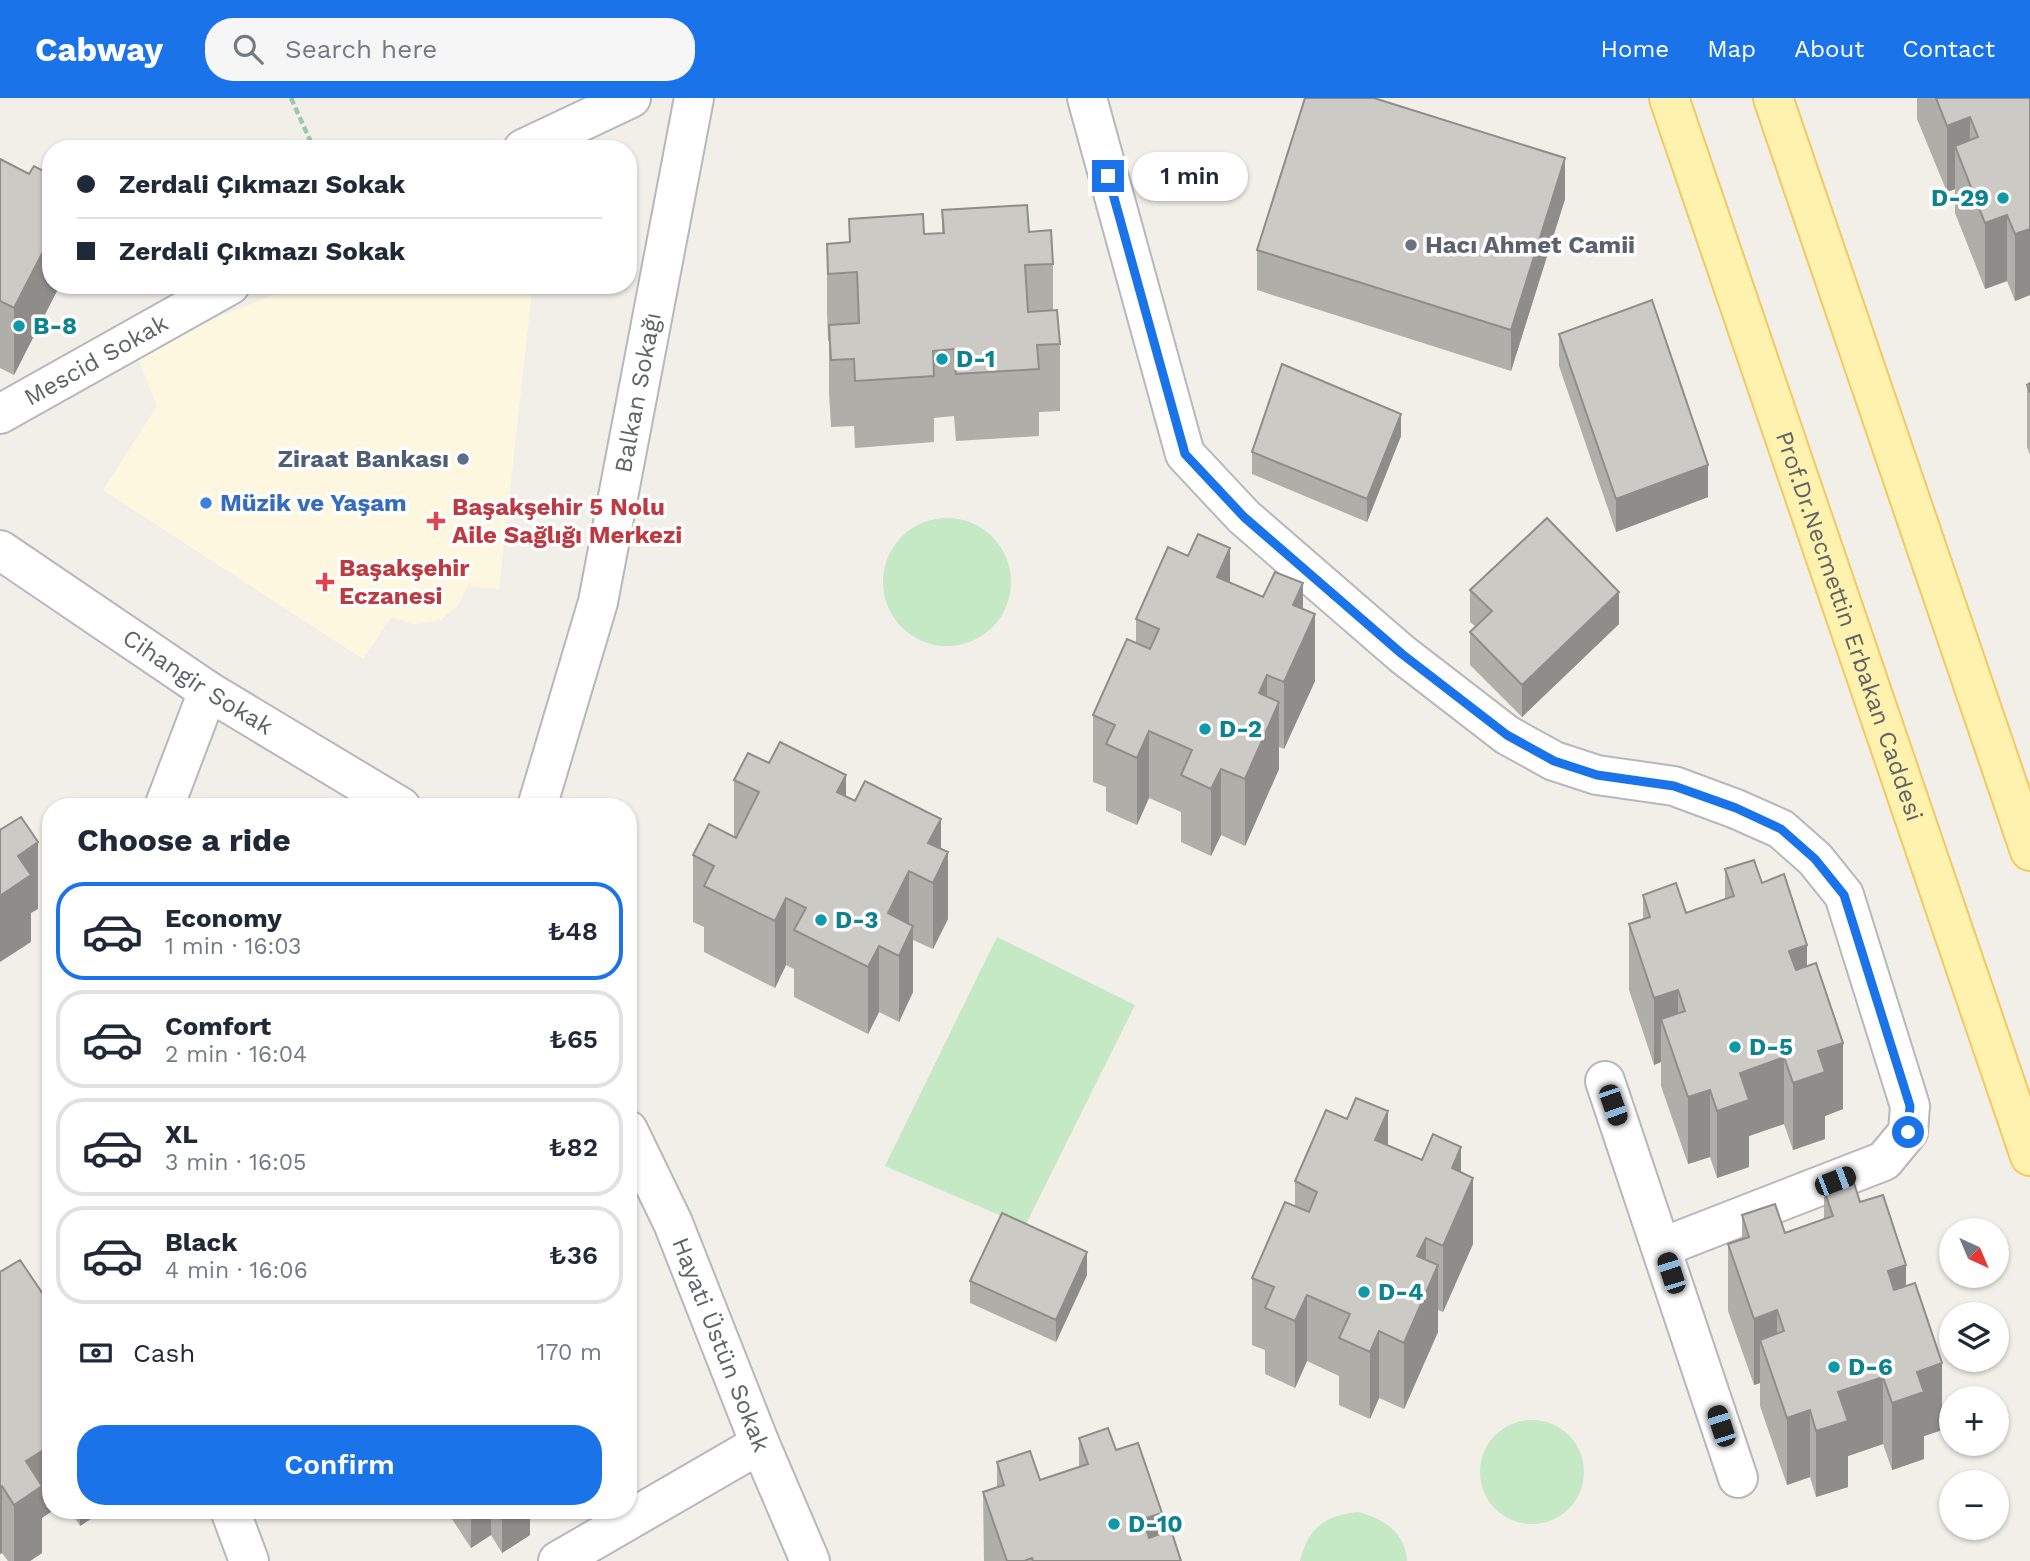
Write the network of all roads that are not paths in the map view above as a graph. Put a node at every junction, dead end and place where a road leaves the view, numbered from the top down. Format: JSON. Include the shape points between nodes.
{"nodes":[{"id":1,"x":631,"y":98,"type":"edge"},
{"id":2,"x":694,"y":98,"type":"edge"},
{"id":3,"x":1087,"y":98,"type":"edge"},
{"id":4,"x":1669,"y":98,"type":"edge"},
{"id":5,"x":1773,"y":98,"type":"edge"},
{"id":6,"x":542,"y":140,"type":"edge"},
{"id":7,"x":214,"y":294,"type":"edge"},
{"id":8,"x":0,"y":414,"type":"edge"},
{"id":9,"x":0,"y":550,"type":"edge"},
{"id":10,"x":208,"y":691,"type":"junction"},
{"id":11,"x":167,"y":798,"type":"edge"},
{"id":12,"x":386,"y":798,"type":"edge"},
{"id":13,"x":540,"y":798,"type":"edge"},
{"id":14,"x":2030,"y":851,"type":"edge"},
{"id":15,"x":1605,"y":1081,"type":"dead end"},
{"id":16,"x":637,"y":1149,"type":"edge"},
{"id":17,"x":2030,"y":1156,"type":"edge"},
{"id":18,"x":1662,"y":1247,"type":"junction"},
{"id":19,"x":760,"y":1444,"type":"junction"},
{"id":20,"x":1738,"y":1478,"type":"dead end"},
{"id":21,"x":637,"y":1515,"type":"edge"},
{"id":22,"x":233,"y":1519,"type":"edge"},
{"id":23,"x":631,"y":1519,"type":"edge"},
{"id":24,"x":249,"y":1561,"type":"edge"},
{"id":25,"x":558,"y":1561,"type":"edge"},
{"id":26,"x":810,"y":1561,"type":"edge"}],
"edges":[{"from":1,"to":6,"type":"street"},
{"from":2,"to":13,"type":"street","name":"Balkan Sokağı","via":[[598,602]]},
{"from":3,"to":18,"type":"street","via":[[1185,454],[1244,517],[1402,654],[1507,735],[1565,765],[1597,775],[1674,786],[1781,829],[1815,859],[1844,895],[1910,1106],[1908,1132],[1884,1161]]},
{"from":4,"to":17,"type":"main road","name":"Prof.Dr.Necmettin Erbakan Caddesi"},
{"from":5,"to":14,"type":"main road"},
{"from":7,"to":8,"type":"street","name":"Mescid Sokak"},
{"from":9,"to":10,"type":"street","name":"Cihangir Sokak"},
{"from":10,"to":11,"type":"street"},
{"from":10,"to":12,"type":"street","name":"Cihangir Sokak"},
{"from":15,"to":18,"type":"street"},
{"from":16,"to":19,"type":"street","name":"Hayati Üstün Sokak","via":[[673,1223]]},
{"from":18,"to":20,"type":"street"},
{"from":19,"to":21,"type":"street"},
{"from":19,"to":26,"type":"street","name":"Hayati Üstün Sokak"},
{"from":22,"to":24,"type":"street"},
{"from":23,"to":25,"type":"street"}]}
